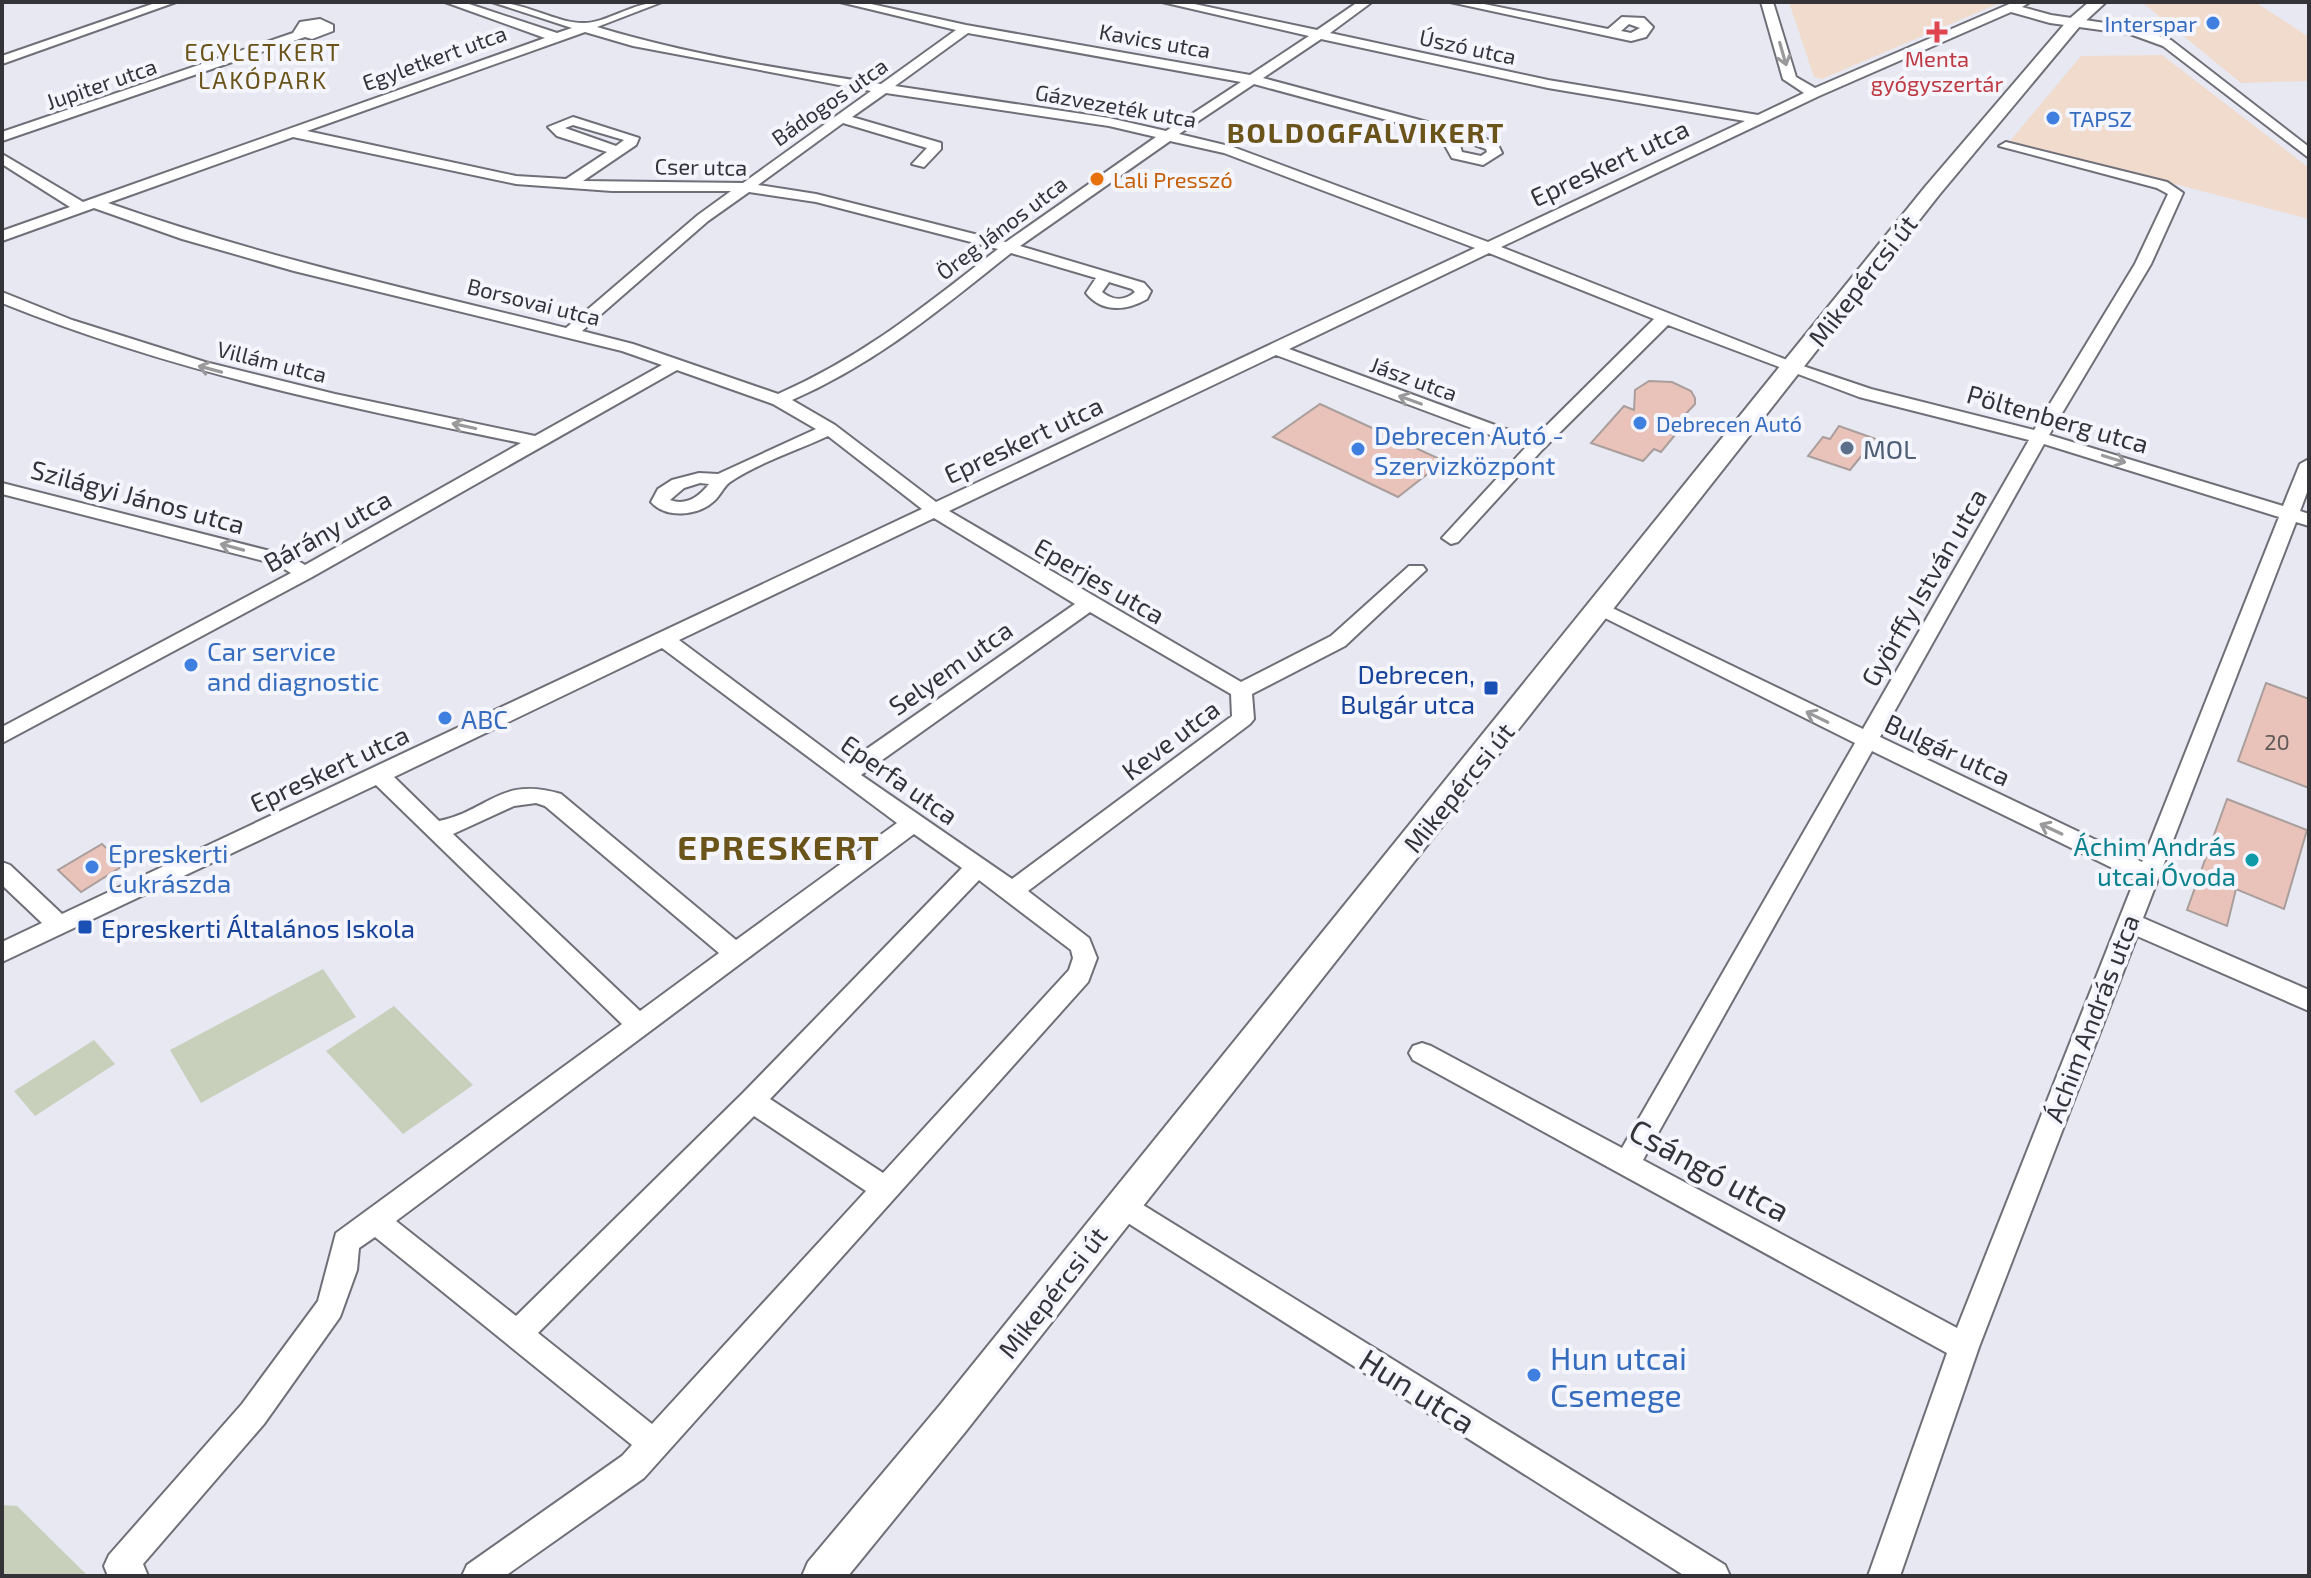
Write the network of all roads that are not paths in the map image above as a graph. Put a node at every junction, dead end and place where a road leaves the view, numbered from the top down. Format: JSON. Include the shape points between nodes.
{"nodes":[{"id":1,"x":170,"y":2,"type":"edge"},
{"id":2,"x":451,"y":2,"type":"edge"},
{"id":3,"x":498,"y":2,"type":"edge"},
{"id":4,"x":656,"y":2,"type":"edge"},
{"id":5,"x":846,"y":2,"type":"edge"},
{"id":6,"x":1168,"y":2,"type":"edge"},
{"id":7,"x":1366,"y":2,"type":"edge"},
{"id":8,"x":1456,"y":2,"type":"edge"},
{"id":9,"x":1531,"y":2,"type":"edge"},
{"id":10,"x":1767,"y":2,"type":"edge"},
{"id":11,"x":2098,"y":2,"type":"edge"},
{"id":12,"x":2018,"y":5,"type":"edge"},
{"id":13,"x":1517,"y":14,"type":"junction"},
{"id":14,"x":2074,"y":23,"type":"junction"},
{"id":15,"x":580,"y":28,"type":"junction"},
{"id":16,"x":966,"y":29,"type":"junction"},
{"id":17,"x":1611,"y":33,"type":"dead end"},
{"id":18,"x":302,"y":34,"type":"dead end"},
{"id":19,"x":1320,"y":35,"type":"junction"},
{"id":20,"x":555,"y":37,"type":"junction"},
{"id":21,"x":2,"y":60,"type":"edge"},
{"id":22,"x":1254,"y":80,"type":"junction"},
{"id":23,"x":884,"y":91,"type":"junction"},
{"id":24,"x":1814,"y":93,"type":"junction"},
{"id":25,"x":843,"y":119,"type":"junction"},
{"id":26,"x":1760,"y":119,"type":"junction"},
{"id":27,"x":290,"y":132,"type":"junction"},
{"id":28,"x":1167,"y":133,"type":"junction"},
{"id":29,"x":1453,"y":135,"type":"dead end"},
{"id":30,"x":2,"y":137,"type":"edge"},
{"id":31,"x":2006,"y":146,"type":"dead end"},
{"id":32,"x":613,"y":149,"type":"dead end"},
{"id":33,"x":2309,"y":154,"type":"edge"},
{"id":34,"x":2,"y":158,"type":"edge"},
{"id":35,"x":919,"y":164,"type":"dead end"},
{"id":36,"x":567,"y":185,"type":"junction"},
{"id":37,"x":744,"y":187,"type":"junction"},
{"id":38,"x":87,"y":205,"type":"junction"},
{"id":39,"x":2,"y":236,"type":"edge"},
{"id":40,"x":1008,"y":247,"type":"junction"},
{"id":41,"x":1487,"y":249,"type":"junction"},
{"id":42,"x":1105,"y":276,"type":"dead end"},
{"id":43,"x":2,"y":297,"type":"edge"},
{"id":44,"x":1665,"y":318,"type":"junction"},
{"id":45,"x":571,"y":332,"type":"junction"},
{"id":46,"x":1277,"y":350,"type":"junction"},
{"id":47,"x":675,"y":364,"type":"junction"},
{"id":48,"x":1791,"y":368,"type":"junction"},
{"id":49,"x":779,"y":400,"type":"junction"},
{"id":50,"x":829,"y":429,"type":"junction"},
{"id":51,"x":2039,"y":437,"type":"junction"},
{"id":52,"x":540,"y":442,"type":"junction"},
{"id":53,"x":1536,"y":446,"type":"junction"},
{"id":54,"x":2309,"y":464,"type":"edge"},
{"id":55,"x":720,"y":480,"type":"dead end"},
{"id":56,"x":2,"y":488,"type":"edge"},
{"id":57,"x":936,"y":509,"type":"junction"},
{"id":58,"x":2299,"y":517,"type":"edge"},
{"id":59,"x":1451,"y":538,"type":"dead end"},
{"id":60,"x":1416,"y":570,"type":"dead end"},
{"id":61,"x":305,"y":573,"type":"junction"},
{"id":62,"x":1088,"y":604,"type":"junction"},
{"id":63,"x":1597,"y":609,"type":"junction"},
{"id":64,"x":662,"y":638,"type":"junction"},
{"id":65,"x":1241,"y":691,"type":"junction"},
{"id":66,"x":2,"y":736,"type":"edge"},
{"id":67,"x":1865,"y":741,"type":"junction"},
{"id":68,"x":378,"y":774,"type":"junction"},
{"id":69,"x":845,"y":775,"type":"junction"},
{"id":70,"x":913,"y":823,"type":"junction"},
{"id":71,"x":434,"y":830,"type":"junction"},
{"id":72,"x":977,"y":867,"type":"junction"},
{"id":73,"x":2,"y":871,"type":"edge"},
{"id":74,"x":2147,"y":875,"type":"junction"},
{"id":75,"x":1012,"y":891,"type":"junction"},
{"id":76,"x":2128,"y":922,"type":"junction"},
{"id":77,"x":59,"y":925,"type":"junction"},
{"id":78,"x":2,"y":953,"type":"edge"},
{"id":79,"x":735,"y":953,"type":"junction"},
{"id":80,"x":2309,"y":1001,"type":"edge"},
{"id":81,"x":639,"y":1025,"type":"junction"},
{"id":82,"x":1422,"y":1053,"type":"dead end"},
{"id":83,"x":752,"y":1101,"type":"junction"},
{"id":84,"x":1628,"y":1162,"type":"junction"},
{"id":85,"x":885,"y":1189,"type":"junction"},
{"id":86,"x":1122,"y":1204,"type":"junction"},
{"id":87,"x":373,"y":1219,"type":"junction"},
{"id":88,"x":518,"y":1333,"type":"junction"},
{"id":89,"x":1964,"y":1347,"type":"junction"},
{"id":90,"x":654,"y":1444,"type":"junction"},
{"id":91,"x":132,"y":1576,"type":"edge"},
{"id":92,"x":478,"y":1576,"type":"edge"},
{"id":93,"x":822,"y":1576,"type":"edge"},
{"id":94,"x":1714,"y":1576,"type":"edge"},
{"id":95,"x":1884,"y":1576,"type":"edge"}],
"edges":[{"from":1,"to":21,"type":"street"},
{"from":2,"to":20,"type":"street"},
{"from":3,"to":15,"type":"street","name":"Gázvezeték utca"},
{"from":4,"to":15,"type":"street","name":"Egyletkert utca"},
{"from":5,"to":16,"type":"street","name":"Kavics utca"},
{"from":6,"to":19,"type":"street","name":"Úszó utca"},
{"from":7,"to":19,"type":"street","name":"Öreg János utca"},
{"from":8,"to":13,"type":"street"},
{"from":9,"to":13,"type":"street"},
{"from":10,"to":24,"type":"street","one_way":true,"via":[[1790,79]]},
{"from":11,"to":14,"type":"main road","name":"Mikepércsi út"},
{"from":12,"to":14,"type":"street","name":"Epreskert utca"},
{"from":12,"to":24,"type":"street","name":"Epreskert utca"},
{"from":13,"to":17,"type":"street"},
{"from":14,"to":33,"type":"street","name":"Epreskert utca","via":[[2132,31],[2167,43]]},
{"from":14,"to":48,"type":"main road","name":"Mikepércsi út"},
{"from":15,"to":20,"type":"street","name":"Egyletkert utca"},
{"from":15,"to":23,"type":"street","name":"Gázvezeték utca"},
{"from":16,"to":22,"type":"street","name":"Kavics utca"},
{"from":16,"to":23,"type":"street","name":"Bádogos utca"},
{"from":18,"to":30,"type":"street","name":"Jupiter utca"},
{"from":19,"to":22,"type":"street","name":"Öreg János utca"},
{"from":19,"to":26,"type":"street","name":"Úszó utca","via":[[1563,87]]},
{"from":20,"to":27,"type":"street","name":"Egyletkert utca"},
{"from":22,"to":28,"type":"street","name":"Öreg János utca"},
{"from":22,"to":29,"type":"street","name":"Kavics utca"},
{"from":23,"to":25,"type":"street","name":"Bádogos utca"},
{"from":23,"to":28,"type":"street","name":"Gázvezeték utca"},
{"from":24,"to":26,"type":"street","name":"Epreskert utca"},
{"from":25,"to":35,"type":"street","via":[[936,146]]},
{"from":25,"to":37,"type":"street","name":"Bádogos utca"},
{"from":26,"to":41,"type":"street","name":"Epreskert utca"},
{"from":27,"to":36,"type":"street","name":"Cser utca","via":[[516,180]]},
{"from":27,"to":38,"type":"street","name":"Egyletkert utca"},
{"from":28,"to":40,"type":"street","name":"Öreg János utca"},
{"from":28,"to":41,"type":"street","name":"Gázvezeték utca","via":[[1267,163]]},
{"from":31,"to":51,"type":"street","name":"Györffy István utca","via":[[2176,193],[2143,264]]},
{"from":32,"to":36,"type":"street","via":[[555,127],[573,121],[632,138]]},
{"from":34,"to":38,"type":"street","name":"Borsovai utca"},
{"from":36,"to":37,"type":"street","name":"Cser utca"},
{"from":37,"to":40,"type":"street","name":"Cser utca","via":[[856,207]]},
{"from":37,"to":45,"type":"street","name":"Bádogos utca"},
{"from":38,"to":39,"type":"street","name":"Egyletkert utca"},
{"from":38,"to":45,"type":"street","name":"Borsovai utca","via":[[240,252]]},
{"from":40,"to":42,"type":"street","name":"Cser utca"},
{"from":40,"to":49,"type":"street","name":"Öreg János utca","via":[[857,363]]},
{"from":41,"to":44,"type":"street","name":"Gázvezeték utca"},
{"from":41,"to":46,"type":"street","name":"Epreskert utca"},
{"from":52,"to":43,"type":"street","name":"Villám utca","one_way":true,"via":[[206,368]]},
{"from":44,"to":48,"type":"street","name":"Gázvezeték utca"},
{"from":44,"to":53,"type":"street"},
{"from":45,"to":47,"type":"street","name":"Borsovai utca"},
{"from":53,"to":46,"type":"street","name":"Jász utca","one_way":true},
{"from":46,"to":57,"type":"street","name":"Epreskert utca"},
{"from":47,"to":49,"type":"street","name":"Borsovai utca"},
{"from":47,"to":52,"type":"street","name":"Bárány utca"},
{"from":48,"to":51,"type":"street","name":"Pöltenberg utca","via":[[1865,393]]},
{"from":48,"to":63,"type":"main road","name":"Mikepércsi út"},
{"from":49,"to":50,"type":"street","name":"Borsovai utca"},
{"from":50,"to":55,"type":"street"},
{"from":50,"to":57,"type":"street","name":"Borsovai utca"},
{"from":51,"to":58,"type":"street","name":"Pöltenberg utca","one_way":true},
{"from":51,"to":67,"type":"street","name":"Györffy István utca"},
{"from":52,"to":61,"type":"street","name":"Bárány utca"},
{"from":53,"to":59,"type":"street"},
{"from":54,"to":58,"type":"street","name":"Áchim András utca"},
{"from":61,"to":56,"type":"street","name":"Szilágyi János utca","one_way":true,"via":[[283,560]]},
{"from":57,"to":62,"type":"street","name":"Eperjes utca"},
{"from":57,"to":64,"type":"street","name":"Epreskert utca"},
{"from":58,"to":74,"type":"street","name":"Áchim András utca"},
{"from":60,"to":65,"type":"street","name":"Keve utca","via":[[1338,641]]},
{"from":61,"to":66,"type":"street","name":"Bárány utca"},
{"from":62,"to":65,"type":"street","name":"Eperjes utca"},
{"from":62,"to":69,"type":"street","name":"Selyem utca"},
{"from":67,"to":63,"type":"street","name":"Bulgár utca","one_way":true},
{"from":63,"to":86,"type":"main road","name":"Mikepércsi út"},
{"from":64,"to":68,"type":"street","name":"Epreskert utca"},
{"from":64,"to":69,"type":"street","name":"Eperfa utca"},
{"from":65,"to":75,"type":"street","name":"Keve utca","via":[[1243,719]]},
{"from":74,"to":67,"type":"street","name":"Bulgár utca","one_way":true},
{"from":67,"to":84,"type":"street","name":"Györffy István utca"},
{"from":68,"to":71,"type":"street"},
{"from":68,"to":77,"type":"street","name":"Epreskert utca"},
{"from":69,"to":70,"type":"street","name":"Eperfa utca"},
{"from":70,"to":72,"type":"street","name":"Eperfa utca"},
{"from":70,"to":79,"type":"street"},
{"from":71,"to":79,"type":"street","via":[[451,828],[510,796],[540,794]]},
{"from":71,"to":81,"type":"street"},
{"from":72,"to":75,"type":"street","name":"Eperfa utca"},
{"from":72,"to":83,"type":"street"},
{"from":73,"to":77,"type":"street"},
{"from":74,"to":76,"type":"street","name":"Áchim András utca"},
{"from":75,"to":85,"type":"street","name":"Eperfa utca","via":[[1081,945],[1085,958],[1079,975]]},
{"from":76,"to":80,"type":"street"},
{"from":76,"to":89,"type":"street","name":"Áchim András utca"},
{"from":77,"to":78,"type":"street","name":"Epreskert utca"},
{"from":79,"to":81,"type":"street"},
{"from":81,"to":87,"type":"street"},
{"from":82,"to":84,"type":"street","name":"Csángó utca"},
{"from":83,"to":85,"type":"street"},
{"from":83,"to":88,"type":"street"},
{"from":84,"to":89,"type":"street","name":"Csángó utca"},
{"from":85,"to":90,"type":"street"},
{"from":86,"to":93,"type":"main road","name":"Mikepércsi út"},
{"from":86,"to":94,"type":"street","name":"Hun utca"},
{"from":87,"to":88,"type":"street"},
{"from":87,"to":91,"type":"street","via":[[346,1242],[330,1308],[253,1414],[120,1566]]},
{"from":88,"to":90,"type":"street"},
{"from":89,"to":95,"type":"street","name":"Áchim András utca"},
{"from":90,"to":92,"type":"street","via":[[633,1467]]}]}
